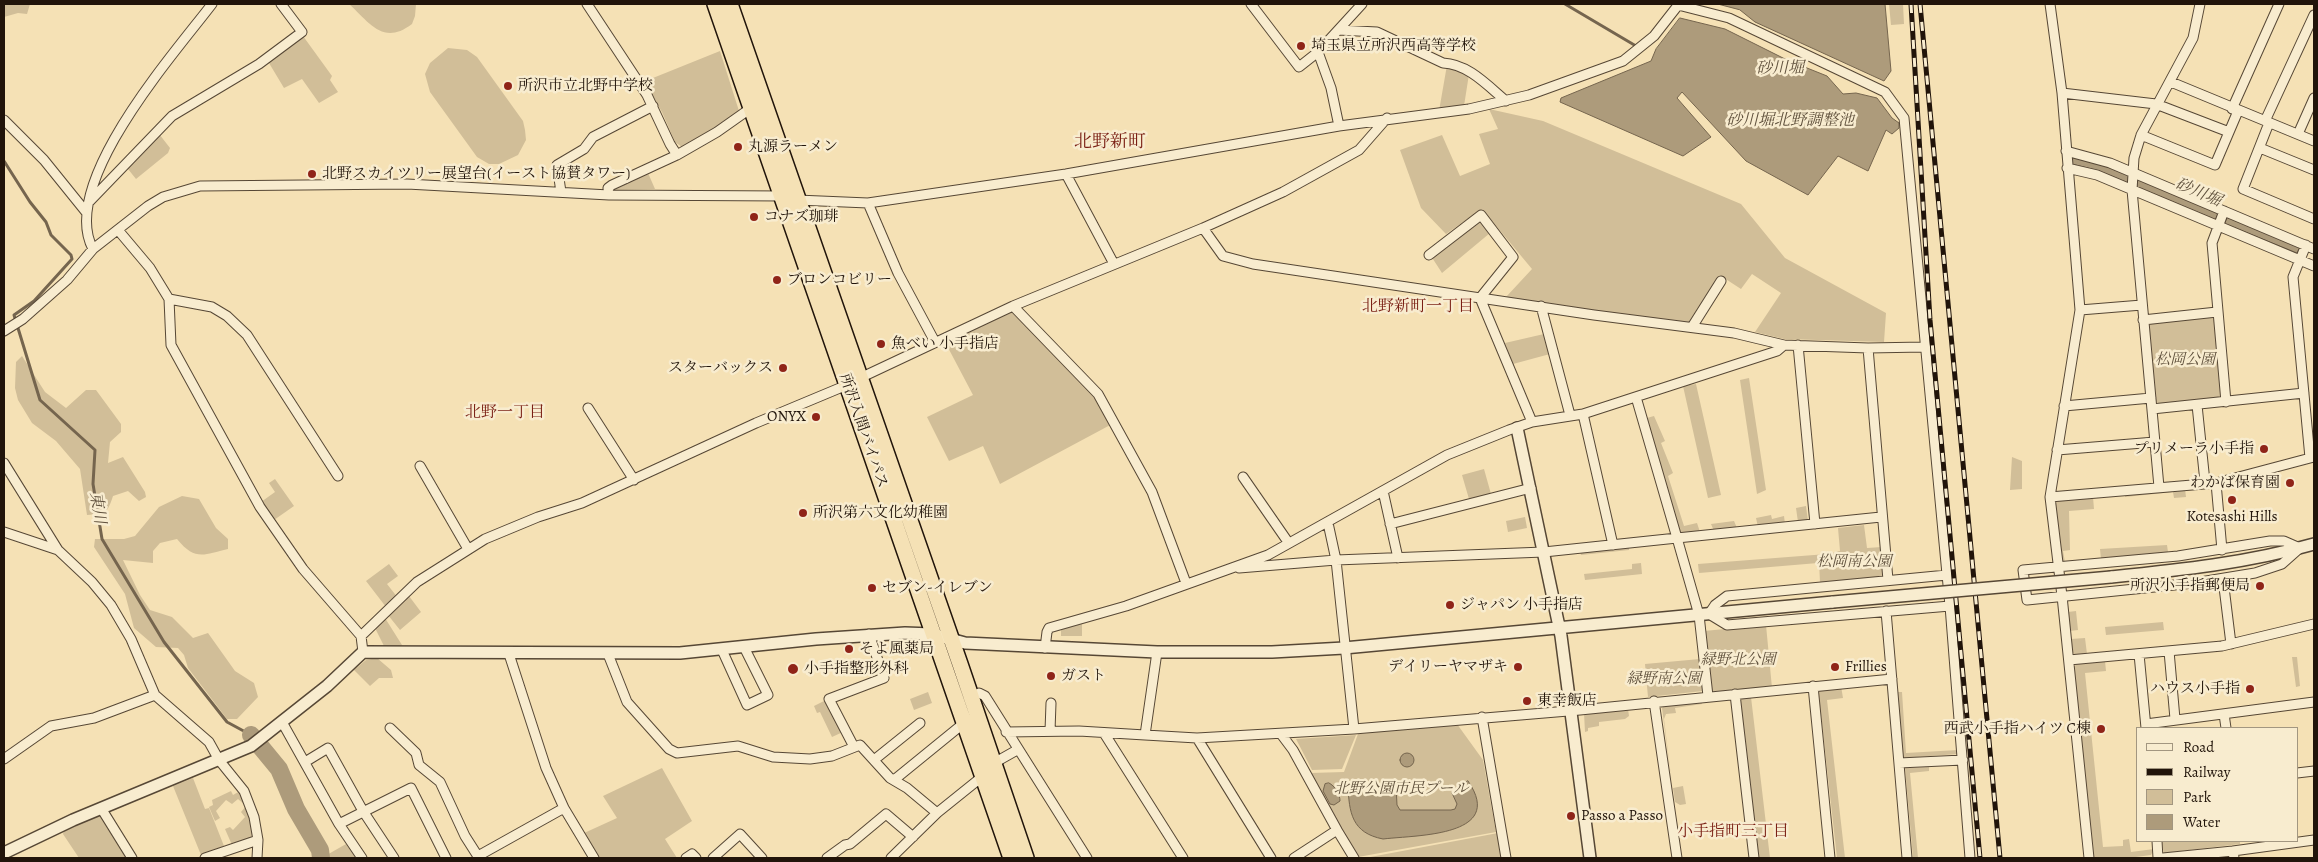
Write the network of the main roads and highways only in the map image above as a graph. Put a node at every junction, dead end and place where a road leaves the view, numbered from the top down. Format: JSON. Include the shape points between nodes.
{"nodes":[{"id":1,"x":715,"y":4,"type":"edge"},
{"id":2,"x":730,"y":4,"type":"edge"},
{"id":3,"x":854,"y":381,"type":"junction"},
{"id":4,"x":1012,"y":858,"type":"edge"},
{"id":5,"x":1026,"y":858,"type":"edge"}],
"edges":[{"from":1,"to":3,"type":"highway","name":"所沢入間バイパス","via":[[782,196]]},
{"from":2,"to":3,"type":"highway","name":"所沢入間バイパス","via":[[798,200]]},
{"from":3,"to":4,"type":"highway","name":"所沢入間バイパス","via":[[932,634]]},
{"from":3,"to":5,"type":"highway","name":"所沢入間バイパス","via":[[951,639]]}]}
